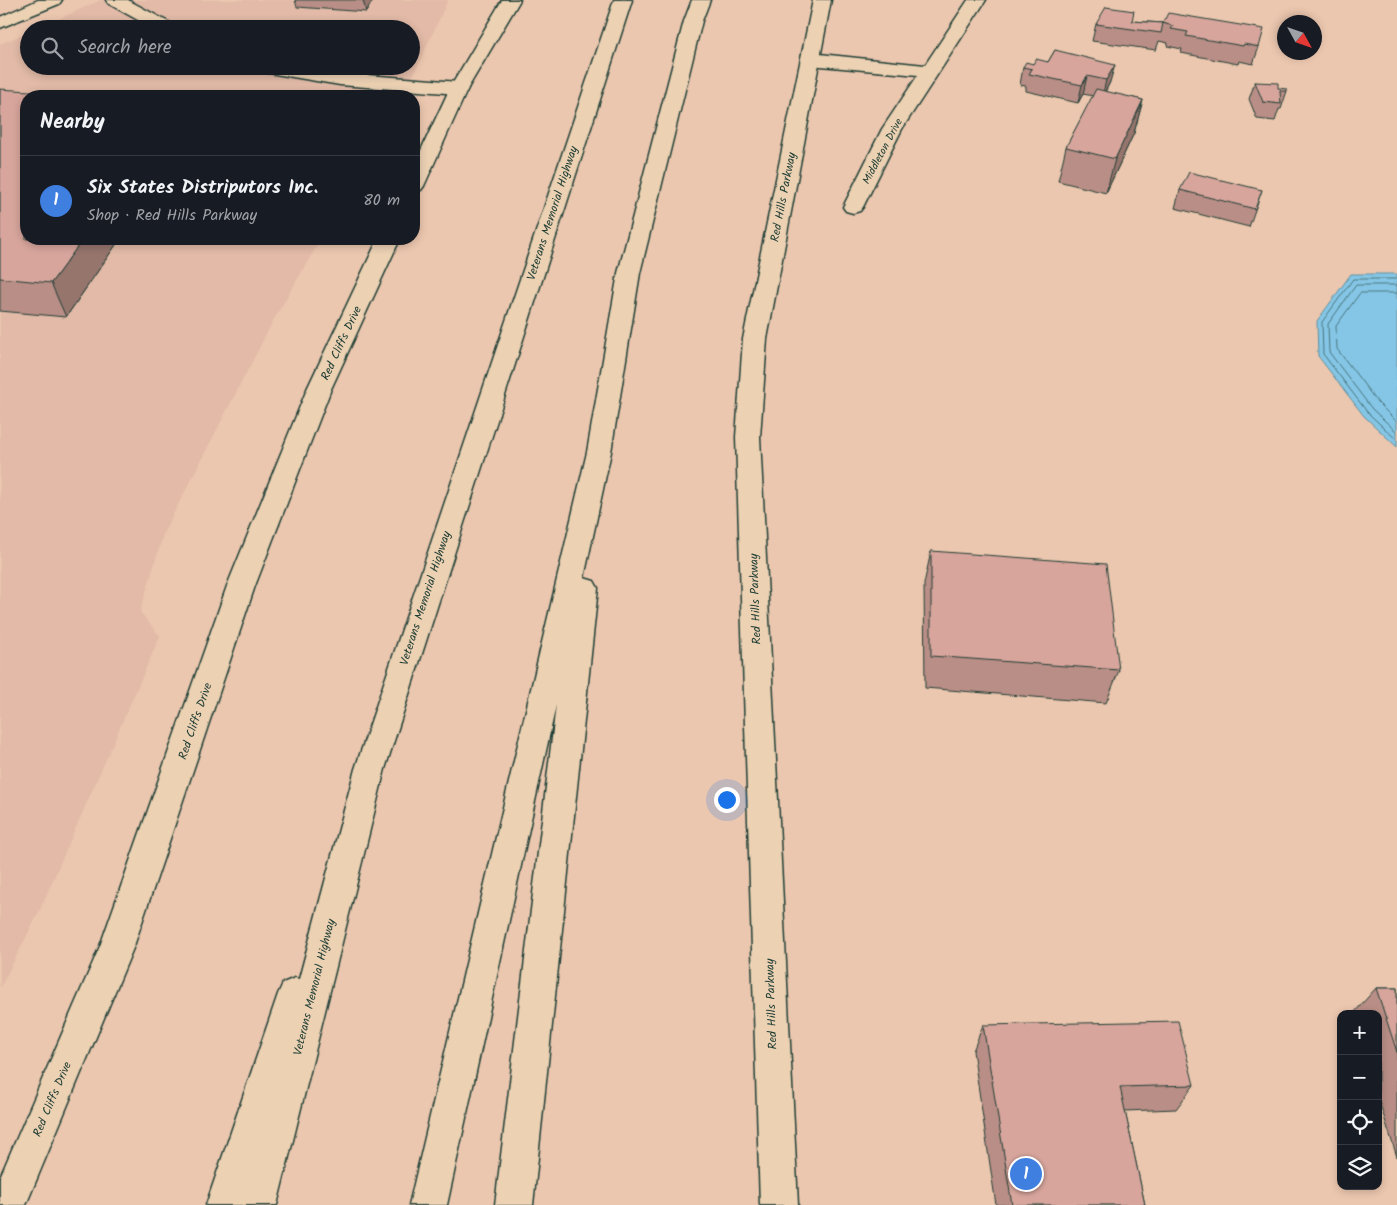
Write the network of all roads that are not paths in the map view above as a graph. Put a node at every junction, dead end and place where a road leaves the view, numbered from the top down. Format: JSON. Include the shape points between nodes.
{"nodes":[{"id":1,"x":53,"y":0,"type":"edge"},
{"id":2,"x":115,"y":0,"type":"edge"},
{"id":3,"x":510,"y":0,"type":"edge"},
{"id":4,"x":623,"y":0,"type":"edge"},
{"id":5,"x":701,"y":0,"type":"edge"},
{"id":6,"x":822,"y":0,"type":"edge"},
{"id":7,"x":977,"y":0,"type":"edge"},
{"id":8,"x":152,"y":20,"type":"edge"},
{"id":9,"x":0,"y":23,"type":"edge"},
{"id":10,"x":810,"y":59,"type":"junction"},
{"id":11,"x":930,"y":71,"type":"junction"},
{"id":12,"x":313,"y":75,"type":"edge"},
{"id":13,"x":459,"y":88,"type":"junction"},
{"id":14,"x":420,"y":173,"type":"edge"},
{"id":15,"x":853,"y":207,"type":"dead end"},
{"id":16,"x":386,"y":245,"type":"edge"},
{"id":17,"x":599,"y":452,"type":"junction"},
{"id":18,"x":370,"y":769,"type":"junction"},
{"id":19,"x":7,"y":1205,"type":"edge"},
{"id":20,"x":225,"y":1205,"type":"edge"},
{"id":21,"x":258,"y":1205,"type":"edge"},
{"id":22,"x":428,"y":1205,"type":"edge"},
{"id":23,"x":514,"y":1205,"type":"edge"},
{"id":24,"x":779,"y":1205,"type":"edge"}],
"edges":[{"from":1,"to":9,"type":"main road"},
{"from":2,"to":8,"type":"main road"},
{"from":3,"to":13,"type":"main road"},
{"from":4,"to":18,"type":"main road","name":"Veterans Memorial Highway"},
{"from":5,"to":17,"type":"main road","via":[[629,273]]},
{"from":6,"to":10,"type":"main road","name":"Red Hills Parkway"},
{"from":7,"to":11,"type":"main road","name":"Middleton Drive"},
{"from":10,"to":11,"type":"main road"},
{"from":10,"to":24,"type":"main road","name":"Red Hills Parkway","via":[[756,339],[748,437]]},
{"from":11,"to":15,"type":"main road","name":"Middleton Drive","via":[[892,129]]},
{"from":12,"to":13,"type":"main road","via":[[340,80]]},
{"from":13,"to":14,"type":"main road"},
{"from":16,"to":19,"type":"main road","name":"Red Cliffs Drive","via":[[319,389],[262,532],[118,946]]},
{"from":17,"to":22,"type":"main road"},
{"from":17,"to":23,"type":"main road"},
{"from":18,"to":20,"type":"main road"},
{"from":18,"to":21,"type":"main road","name":"Veterans Memorial Highway"}]}
